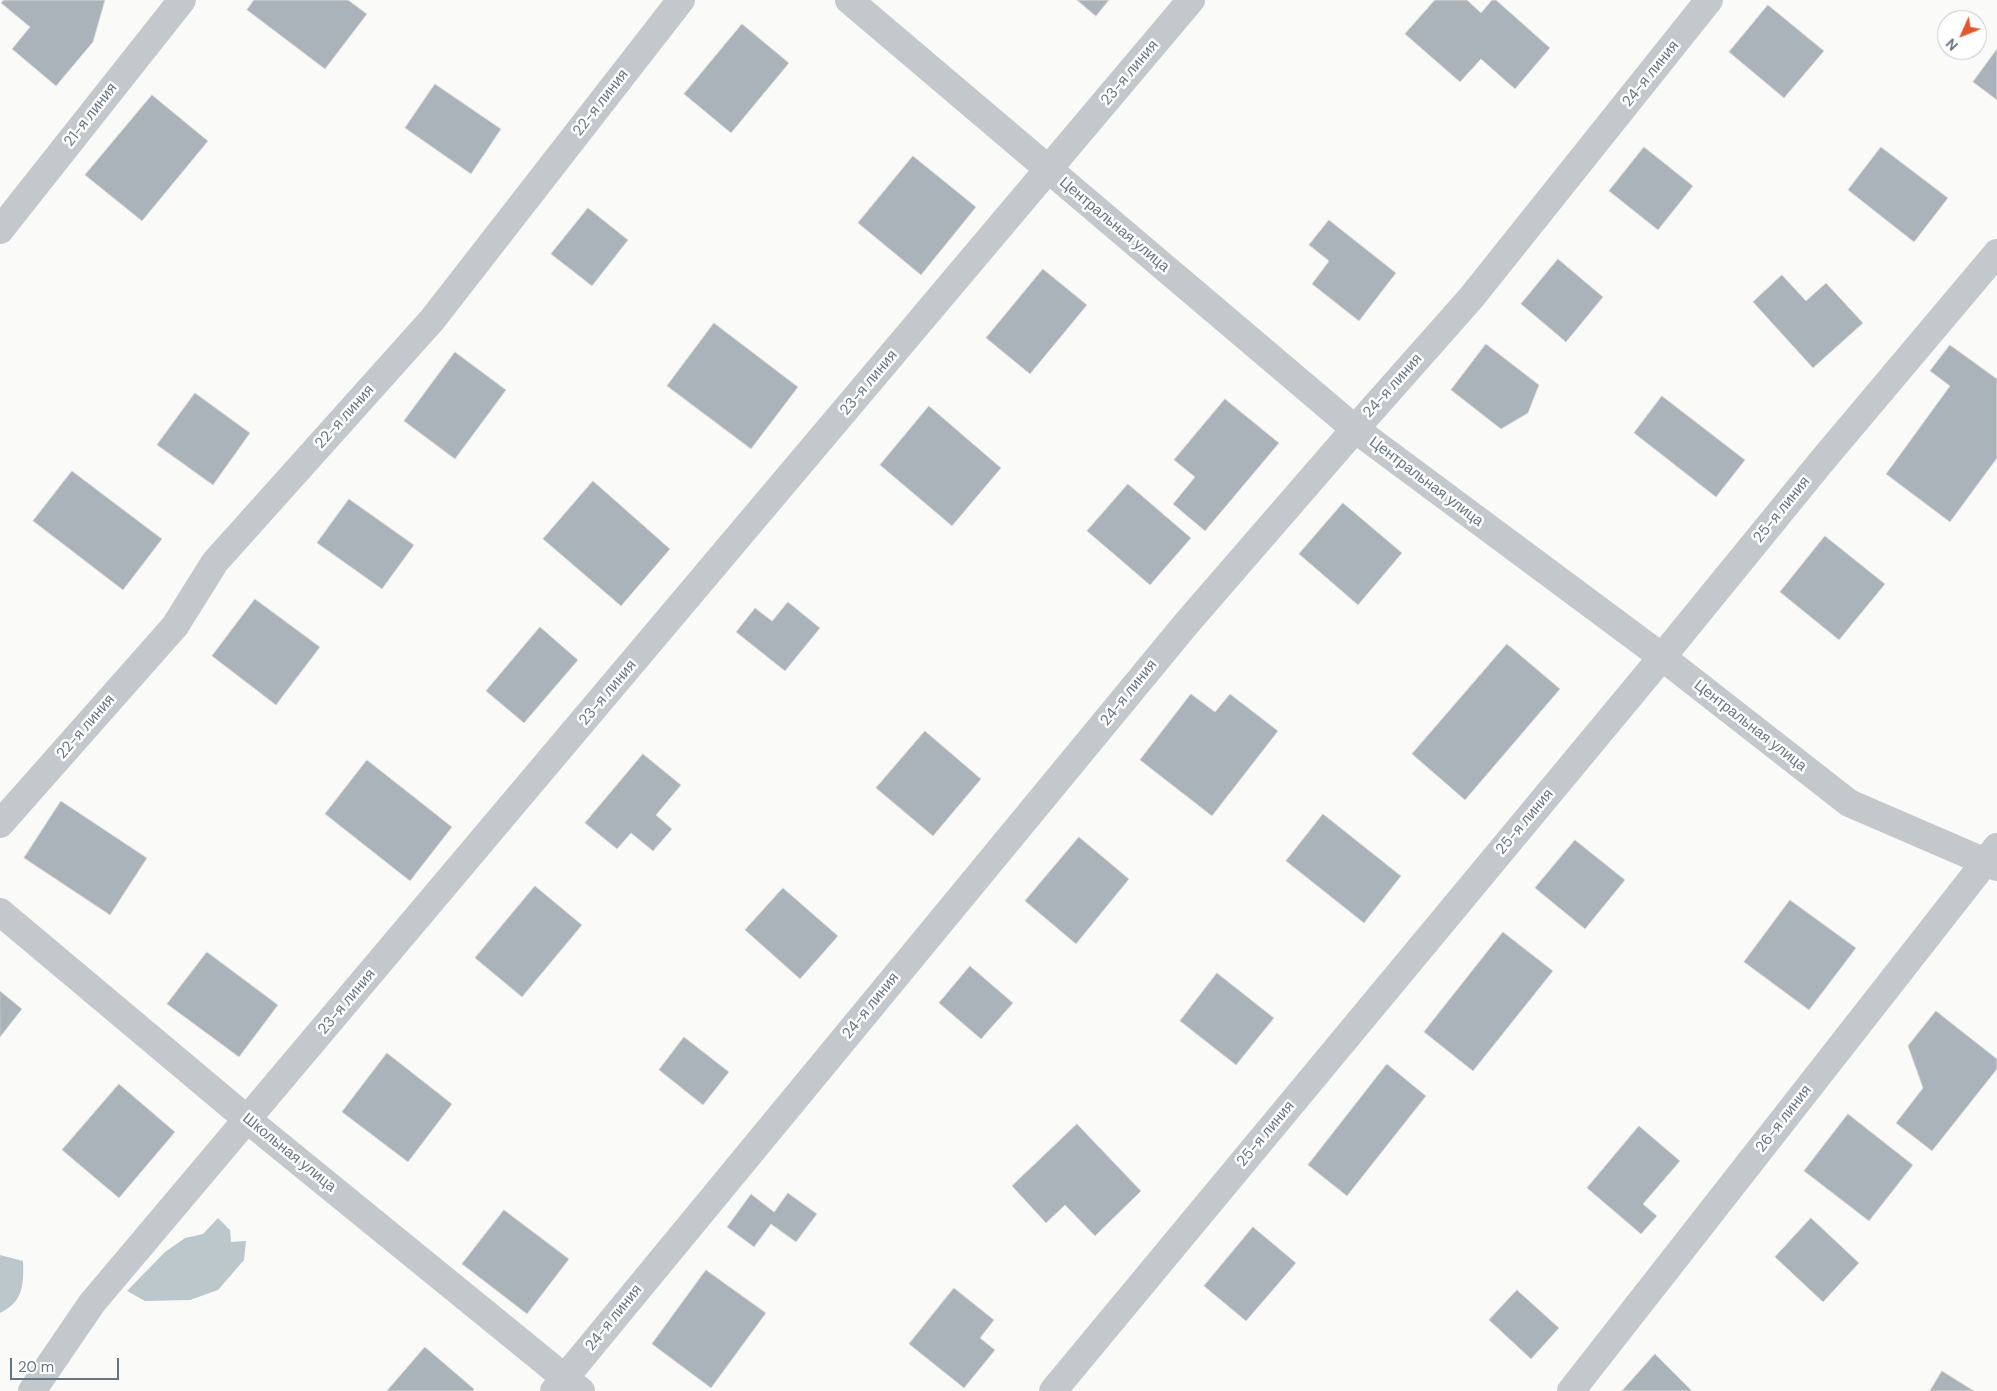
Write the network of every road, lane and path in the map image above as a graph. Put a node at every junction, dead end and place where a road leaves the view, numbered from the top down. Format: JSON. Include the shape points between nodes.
{"nodes":[{"id":1,"x":182,"y":0,"type":"edge"},
{"id":2,"x":681,"y":0,"type":"edge"},
{"id":3,"x":849,"y":0,"type":"edge"},
{"id":4,"x":1191,"y":0,"type":"edge"},
{"id":5,"x":1709,"y":0,"type":"edge"},
{"id":6,"x":1049,"y":169,"type":"junction"},
{"id":7,"x":0,"y":230,"type":"edge"},
{"id":8,"x":1997,"y":253,"type":"edge"},
{"id":9,"x":1355,"y":429,"type":"junction"},
{"id":10,"x":1662,"y":658,"type":"junction"},
{"id":11,"x":0,"y":824,"type":"edge"},
{"id":12,"x":1992,"y":859,"type":"edge"},
{"id":13,"x":0,"y":912,"type":"edge"},
{"id":14,"x":248,"y":1120,"type":"junction"},
{"id":15,"x":567,"y":1386,"type":"edge"},
{"id":16,"x":32,"y":1391,"type":"edge"},
{"id":17,"x":1053,"y":1391,"type":"edge"},
{"id":18,"x":1571,"y":1391,"type":"edge"}],
"edges":[{"from":1,"to":7,"type":"street","name":"21-я линия"},
{"from":2,"to":11,"type":"street","name":"22-я линия","via":[[432,320],[215,562],[174,626]]},
{"from":3,"to":6,"type":"street","name":"Центральная улица"},
{"from":4,"to":6,"type":"street","name":"23-я линия"},
{"from":5,"to":9,"type":"street","name":"24-я линия","via":[[1471,298]]},
{"from":6,"to":9,"type":"street","name":"Центральная улица"},
{"from":6,"to":14,"type":"street","name":"23-я линия"},
{"from":8,"to":10,"type":"street","name":"25-я линия"},
{"from":9,"to":10,"type":"street","name":"Центральная улица"},
{"from":9,"to":15,"type":"street","name":"24-я линия","via":[[1186,624]]},
{"from":10,"to":12,"type":"street","name":"Центральная улица","via":[[1849,803]]},
{"from":10,"to":17,"type":"street","name":"25-я линия"},
{"from":12,"to":18,"type":"street","name":"26-я линия"},
{"from":13,"to":14,"type":"street","name":"Школьная улица"},
{"from":14,"to":15,"type":"street","name":"Школьная улица"},
{"from":14,"to":16,"type":"street","name":"23-я линия","via":[[92,1302]]}]}
